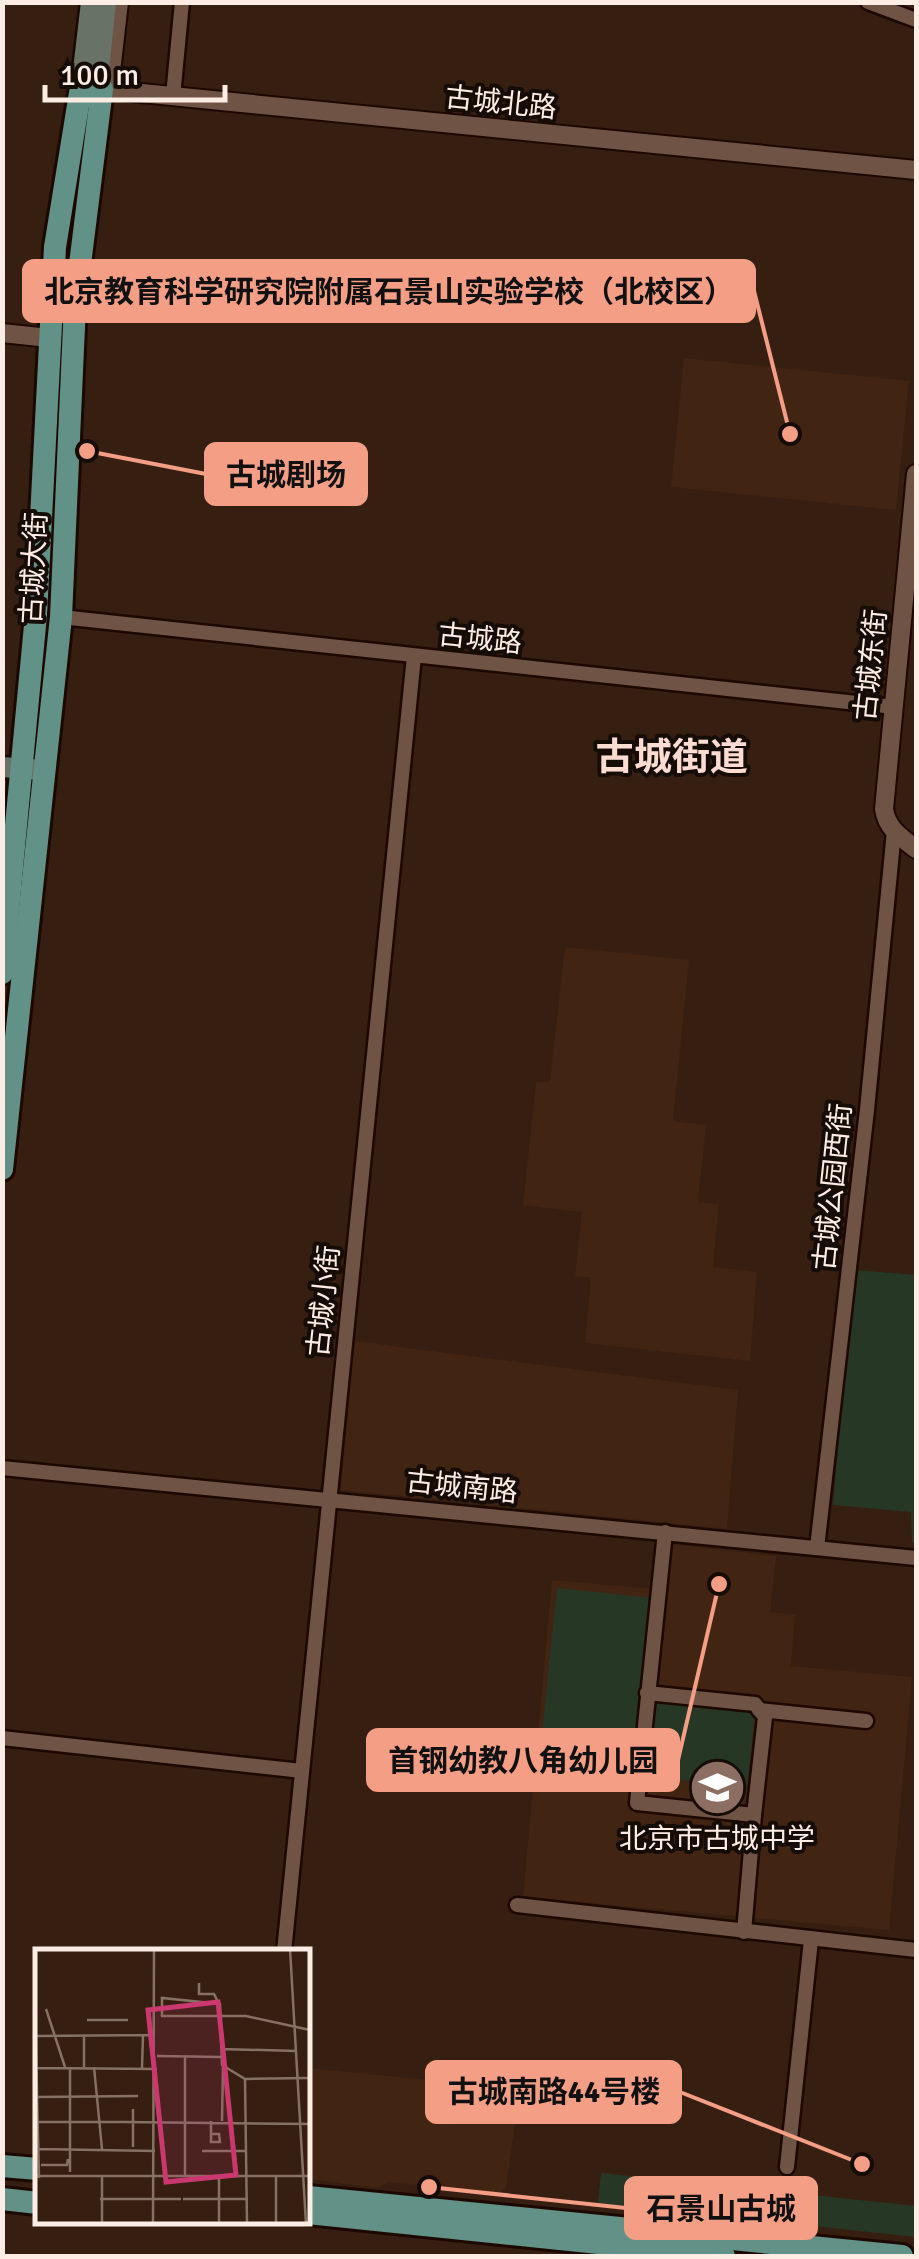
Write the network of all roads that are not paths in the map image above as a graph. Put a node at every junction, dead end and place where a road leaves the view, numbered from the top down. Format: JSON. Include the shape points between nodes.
{"nodes":[{"id":1,"x":92,"y":2,"type":"edge"},
{"id":2,"x":106,"y":2,"type":"edge"},
{"id":3,"x":119,"y":2,"type":"edge"},
{"id":4,"x":182,"y":2,"type":"edge"},
{"id":5,"x":868,"y":2,"type":"edge"},
{"id":6,"x":916,"y":20,"type":"edge"},
{"id":7,"x":91,"y":88,"type":"junction"},
{"id":8,"x":172,"y":96,"type":"junction"},
{"id":9,"x":916,"y":170,"type":"edge"},
{"id":10,"x":2,"y":333,"type":"edge"},
{"id":11,"x":49,"y":338,"type":"junction"},
{"id":12,"x":916,"y":474,"type":"edge"},
{"id":13,"x":910,"y":606,"type":"edge"},
{"id":14,"x":62,"y":617,"type":"junction"},
{"id":15,"x":414,"y":656,"type":"junction"},
{"id":16,"x":894,"y":707,"type":"junction"},
{"id":17,"x":22,"y":776,"type":"edge"},
{"id":18,"x":894,"y":831,"type":"junction"},
{"id":19,"x":916,"y":849,"type":"edge"},
{"id":20,"x":2,"y":973,"type":"edge"},
{"id":21,"x":2,"y":1169,"type":"edge"},
{"id":22,"x":2,"y":1468,"type":"edge"},
{"id":23,"x":328,"y":1498,"type":"junction"},
{"id":24,"x":666,"y":1532,"type":"junction"},
{"id":25,"x":817,"y":1548,"type":"junction"},
{"id":26,"x":916,"y":1558,"type":"edge"},
{"id":27,"x":647,"y":1693,"type":"junction"},
{"id":28,"x":760,"y":1710,"type":"junction"},
{"id":29,"x":866,"y":1722,"type":"dead end"},
{"id":30,"x":2,"y":1738,"type":"edge"},
{"id":31,"x":302,"y":1771,"type":"junction"},
{"id":32,"x":754,"y":1815,"type":"junction"},
{"id":33,"x":517,"y":1905,"type":"dead end"},
{"id":34,"x":744,"y":1932,"type":"junction"},
{"id":35,"x":811,"y":1940,"type":"junction"},
{"id":36,"x":284,"y":1949,"type":"edge"},
{"id":37,"x":916,"y":1950,"type":"edge"},
{"id":38,"x":2,"y":2166,"type":"edge"},
{"id":39,"x":788,"y":2167,"type":"dead end"},
{"id":40,"x":35,"y":2169,"type":"edge"},
{"id":41,"x":310,"y":2196,"type":"edge"},
{"id":42,"x":2,"y":2199,"type":"edge"},
{"id":43,"x":35,"y":2203,"type":"edge"},
{"id":44,"x":310,"y":2213,"type":"edge"},
{"id":45,"x":692,"y":2255,"type":"edge"},
{"id":46,"x":724,"y":2256,"type":"edge"},
{"id":47,"x":902,"y":2256,"type":"edge"}],
"edges":[{"from":1,"to":7,"type":"main road"},
{"from":2,"to":7,"type":"main road"},
{"from":3,"to":7,"type":"street","via":[[112,72]]},
{"from":4,"to":8,"type":"street"},
{"from":5,"to":6,"type":"street"},
{"from":7,"to":8,"type":"street","name":"古城北路"},
{"from":7,"to":11,"type":"main road","name":"古城大街","via":[[55,246]]},
{"from":7,"to":14,"type":"main road","name":"古城大街"},
{"from":8,"to":9,"type":"street","name":"古城北路"},
{"from":10,"to":11,"type":"street"},
{"from":11,"to":17,"type":"main road","name":"古城大街"},
{"from":12,"to":13,"type":"street","name":"古城东街"},
{"from":13,"to":16,"type":"street","name":"古城东街"},
{"from":14,"to":15,"type":"street","name":"古城路"},
{"from":14,"to":17,"type":"main road","name":"古城大街"},
{"from":15,"to":16,"type":"street","name":"古城路"},
{"from":15,"to":23,"type":"street","name":"古城小街"},
{"from":16,"to":18,"type":"street","name":"古城东街","via":[[884,809]]},
{"from":17,"to":20,"type":"main road","name":"古城大街"},
{"from":17,"to":21,"type":"main road","name":"古城大街"},
{"from":18,"to":19,"type":"street"},
{"from":18,"to":25,"type":"street","name":"古城公园西街"},
{"from":22,"to":23,"type":"street","name":"古城南路"},
{"from":23,"to":24,"type":"street","name":"古城南路"},
{"from":23,"to":31,"type":"street","name":"古城小街"},
{"from":24,"to":25,"type":"street","name":"古城南路"},
{"from":24,"to":27,"type":"street"},
{"from":25,"to":26,"type":"street","name":"古城南路"},
{"from":27,"to":28,"type":"street","via":[[756,1704]]},
{"from":27,"to":32,"type":"street","via":[[636,1803]]},
{"from":28,"to":29,"type":"street"},
{"from":28,"to":32,"type":"street"},
{"from":30,"to":31,"type":"street"},
{"from":31,"to":36,"type":"street","name":"古城小街"},
{"from":32,"to":34,"type":"street"},
{"from":33,"to":34,"type":"street"},
{"from":34,"to":35,"type":"street"},
{"from":35,"to":37,"type":"street"},
{"from":35,"to":39,"type":"street"},
{"from":38,"to":40,"type":"main road"},
{"from":41,"to":47,"type":"main road"},
{"from":42,"to":43,"type":"main road"},
{"from":44,"to":45,"type":"main road"},
{"from":45,"to":46,"type":"main road"}]}
